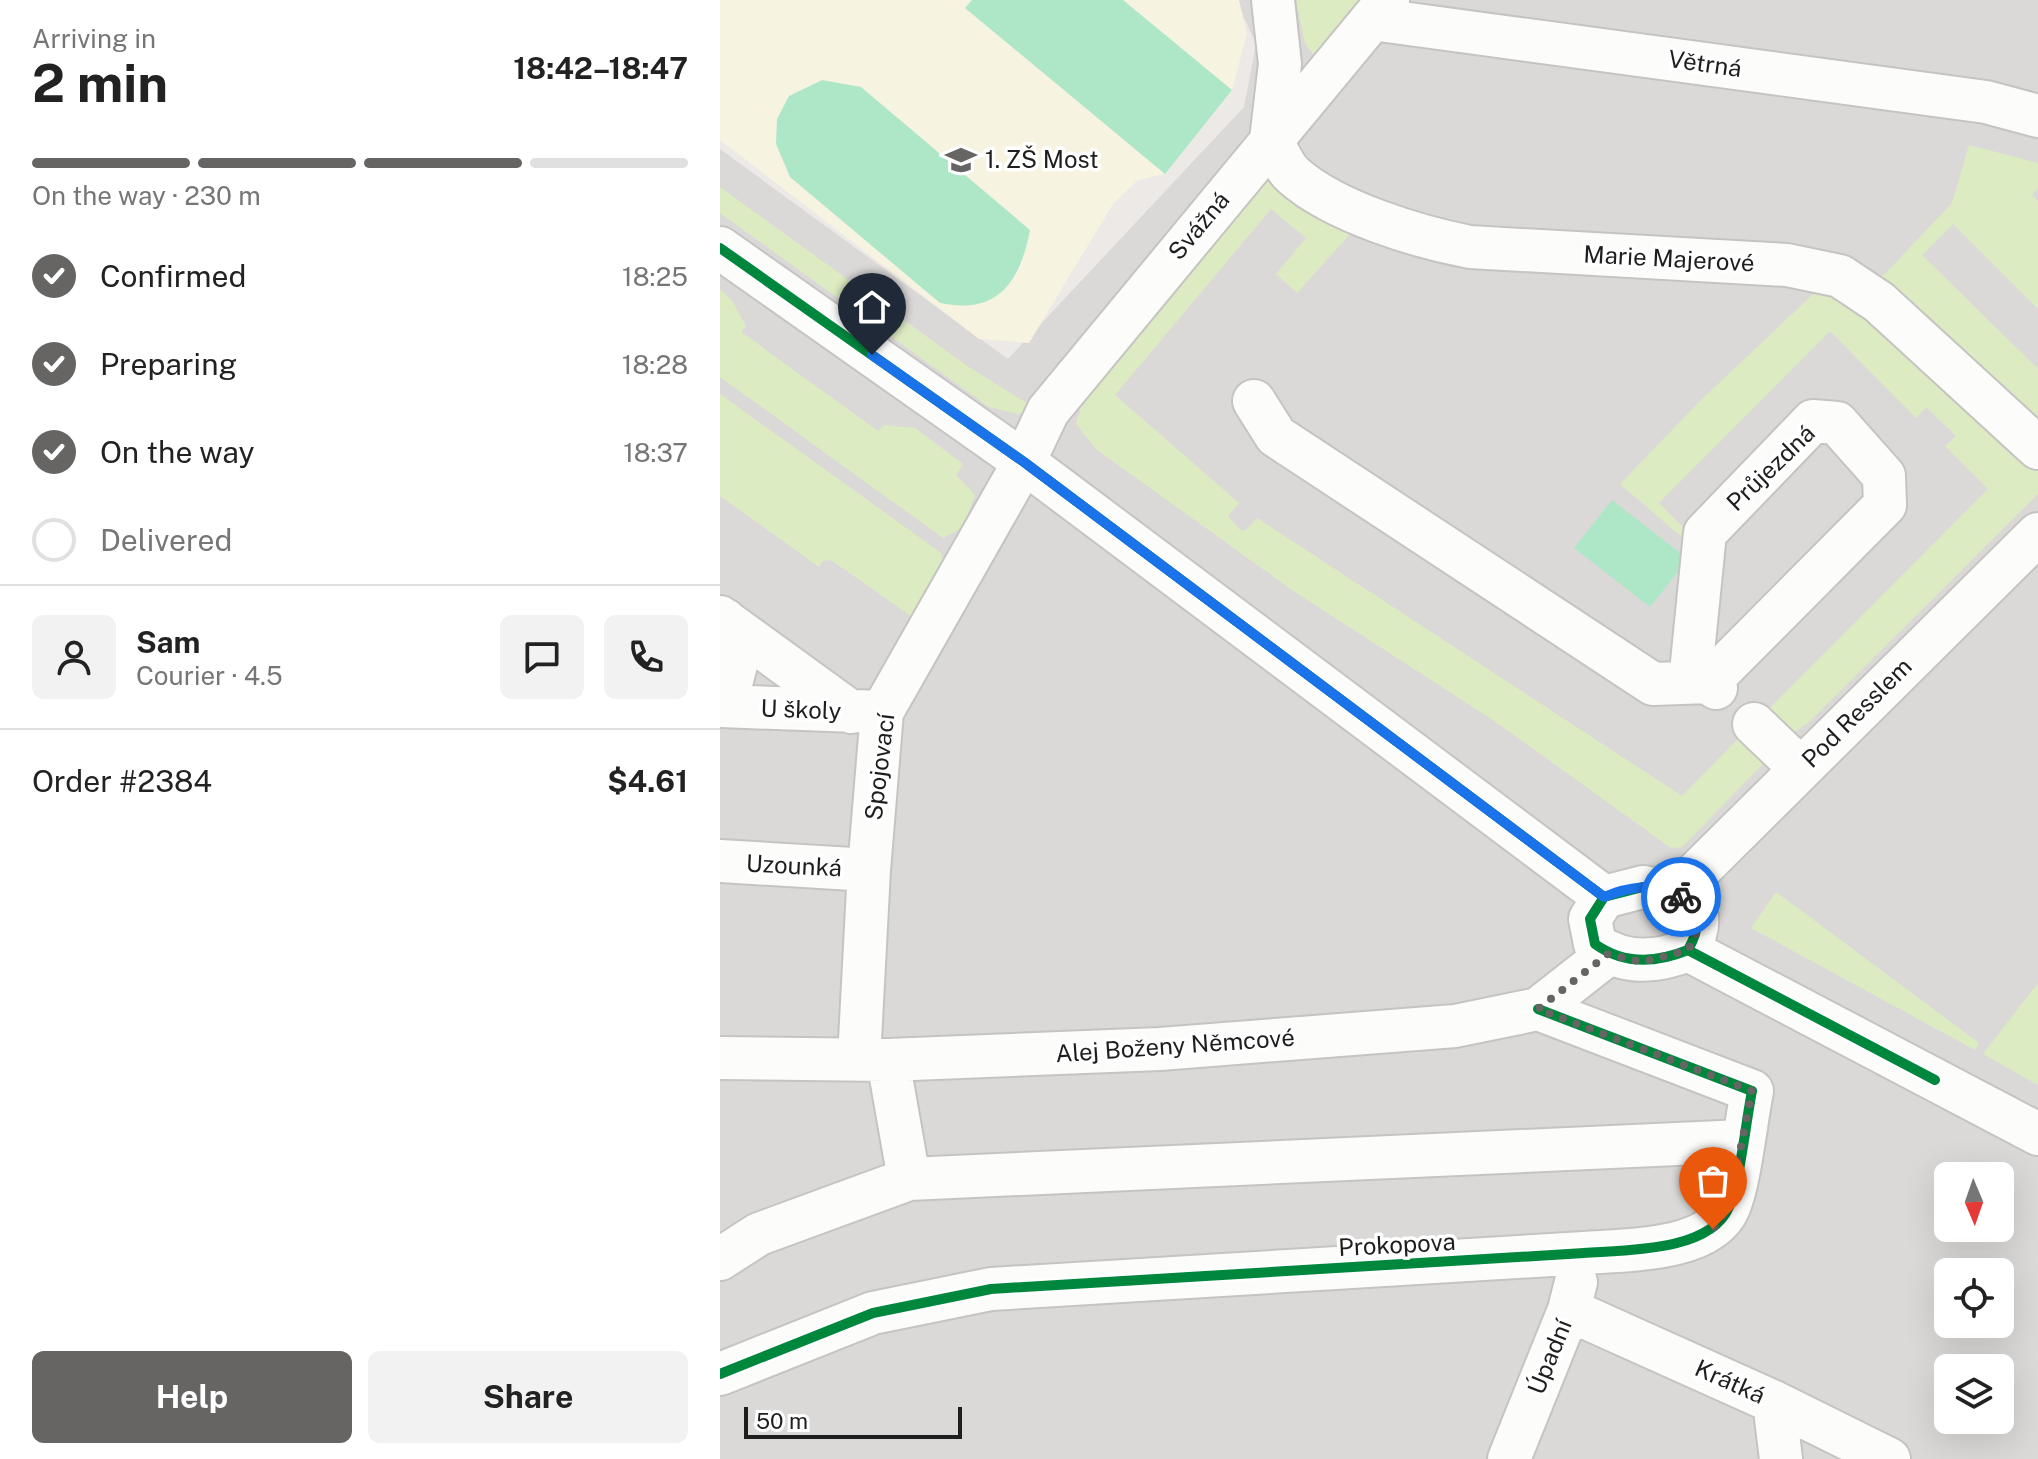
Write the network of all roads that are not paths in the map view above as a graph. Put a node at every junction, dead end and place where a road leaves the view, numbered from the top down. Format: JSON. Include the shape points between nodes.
{"nodes":[{"id":1,"x":1273,"y":0,"type":"edge"},
{"id":2,"x":1380,"y":9,"type":"edge"},
{"id":3,"x":2038,"y":116,"type":"edge"},
{"id":4,"x":1271,"y":140,"type":"junction"},
{"id":5,"x":720,"y":248,"type":"edge"},
{"id":6,"x":1254,"y":401,"type":"dead end"},
{"id":7,"x":2038,"y":448,"type":"edge"},
{"id":8,"x":1024,"y":462,"type":"junction"},
{"id":9,"x":2038,"y":534,"type":"edge"},
{"id":10,"x":722,"y":618,"type":"edge"},
{"id":11,"x":1707,"y":686,"type":"junction"},
{"id":12,"x":722,"y":706,"type":"edge"},
{"id":13,"x":866,"y":712,"type":"junction"},
{"id":14,"x":1754,"y":724,"type":"dead end"},
{"id":15,"x":1801,"y":769,"type":"junction"},
{"id":16,"x":720,"y":861,"type":"edge"},
{"id":17,"x":869,"y":870,"type":"junction"},
{"id":18,"x":1677,"y":892,"type":"junction"},
{"id":19,"x":1604,"y":897,"type":"junction"},
{"id":20,"x":1688,"y":950,"type":"junction"},
{"id":21,"x":1608,"y":954,"type":"junction"},
{"id":22,"x":1538,"y":1009,"type":"junction"},
{"id":23,"x":720,"y":1058,"type":"edge"},
{"id":24,"x":873,"y":1060,"type":"junction"},
{"id":25,"x":2038,"y":1134,"type":"edge"},
{"id":26,"x":1742,"y":1141,"type":"junction"},
{"id":27,"x":909,"y":1179,"type":"junction"},
{"id":28,"x":1584,"y":1253,"type":"junction"},
{"id":29,"x":720,"y":1259,"type":"edge"},
{"id":30,"x":1569,"y":1310,"type":"junction"},
{"id":31,"x":720,"y":1374,"type":"edge"},
{"id":32,"x":1774,"y":1402,"type":"junction"},
{"id":33,"x":1509,"y":1459,"type":"edge"},
{"id":34,"x":1781,"y":1459,"type":"edge"},
{"id":35,"x":1889,"y":1459,"type":"edge"}],
"edges":[{"from":1,"to":4,"type":"street","via":[[1280,64]]},
{"from":2,"to":3,"type":"street","name":"Větrná","via":[[1986,102]]},
{"from":2,"to":4,"type":"street","name":"Svážná"},
{"from":4,"to":7,"type":"street","name":"Marie Majerové","via":[[1293,175],[1352,210],[1420,237],[1470,247],[1787,265],[1840,276],[1879,302]]},
{"from":4,"to":8,"type":"street","name":"Svážná","via":[[1048,411]]},
{"from":5,"to":8,"type":"street"},
{"from":6,"to":11,"type":"street","via":[[1276,436],[1653,684]]},
{"from":8,"to":13,"type":"street","name":"Spojovací"},
{"from":8,"to":19,"type":"street"},
{"from":9,"to":15,"type":"street","name":"Pod Resslem"},
{"from":10,"to":12,"type":"street","via":[[736,665]]},
{"from":10,"to":13,"type":"street"},
{"from":11,"to":11,"type":"street","name":"Průjezdná","via":[[1885,505],[1884,476],[1837,423],[1813,421],[1705,533]]},
{"from":12,"to":13,"type":"street","name":"U školy"},
{"from":13,"to":17,"type":"street","name":"Spojovací"},
{"from":14,"to":15,"type":"street"},
{"from":15,"to":18,"type":"street","name":"Pod Resslem"},
{"from":16,"to":17,"type":"street","name":"Uzounká"},
{"from":17,"to":24,"type":"street","name":"Spojovací"},
{"from":18,"to":19,"type":"street","via":[[1643,887]]},
{"from":18,"to":20,"type":"street","via":[[1696,911],[1699,930]]},
{"from":19,"to":21,"type":"street","via":[[1590,919],[1595,944]]},
{"from":20,"to":21,"type":"street","via":[[1642,962]]},
{"from":20,"to":25,"type":"street"},
{"from":21,"to":22,"type":"street","name":"Alej Boženy Němcové"},
{"from":22,"to":24,"type":"street","name":"Alej Boženy Němcové","via":[[1455,1026],[1160,1049]]},
{"from":22,"to":26,"type":"street","name":"Prokopova","via":[[1752,1091]]},
{"from":23,"to":24,"type":"street","name":"Alej Boženy Němcové"},
{"from":24,"to":27,"type":"street"},
{"from":26,"to":27,"type":"street"},
{"from":26,"to":28,"type":"street","name":"Prokopova","via":[[1729,1207],[1713,1229],[1671,1246]]},
{"from":27,"to":29,"type":"street","via":[[759,1234]]},
{"from":28,"to":30,"type":"street","name":"Úpadní"},
{"from":28,"to":31,"type":"street","name":"Prokopova","via":[[991,1289],[873,1313]]},
{"from":30,"to":32,"type":"street","name":"Krátká"},
{"from":30,"to":33,"type":"street","name":"Úpadní"},
{"from":32,"to":34,"type":"street"},
{"from":32,"to":35,"type":"street","name":"Krátká"}]}
